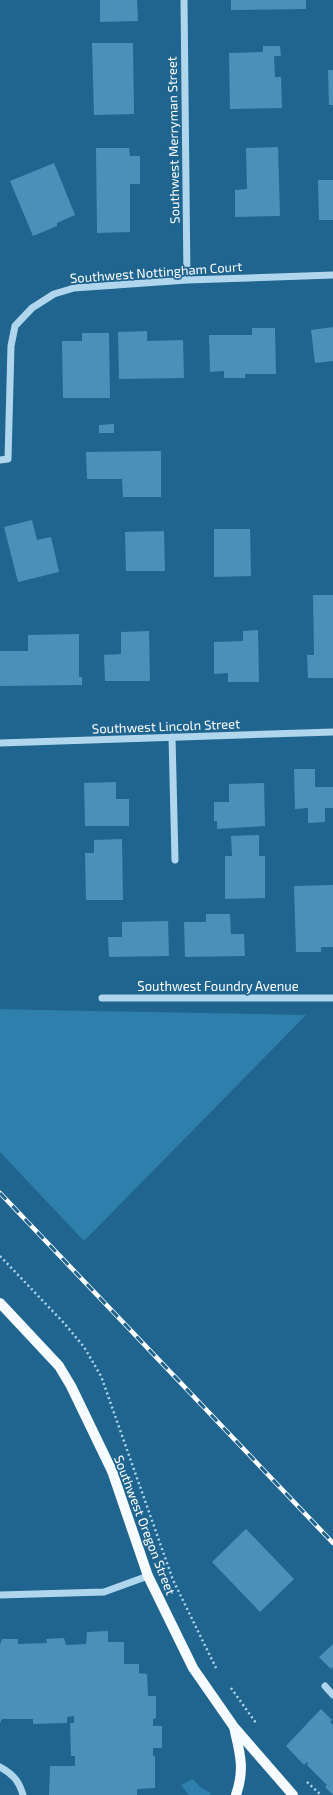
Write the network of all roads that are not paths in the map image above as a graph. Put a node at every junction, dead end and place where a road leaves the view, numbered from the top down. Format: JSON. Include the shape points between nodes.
{"nodes":[{"id":1,"x":184,"y":0,"type":"edge"},
{"id":2,"x":333,"y":275,"type":"edge"},
{"id":3,"x":187,"y":280,"type":"junction"},
{"id":4,"x":0,"y":460,"type":"edge"},
{"id":5,"x":333,"y":732,"type":"edge"},
{"id":6,"x":172,"y":737,"type":"junction"},
{"id":7,"x":0,"y":743,"type":"edge"},
{"id":8,"x":174,"y":860,"type":"dead end"},
{"id":9,"x":102,"y":998,"type":"dead end"},
{"id":10,"x":333,"y":998,"type":"edge"},
{"id":11,"x":0,"y":1303,"type":"edge"},
{"id":12,"x":148,"y":1576,"type":"junction"},
{"id":13,"x":0,"y":1594,"type":"edge"},
{"id":14,"x":325,"y":1686,"type":"dead end"},
{"id":15,"x":333,"y":1695,"type":"edge"},
{"id":16,"x":234,"y":1727,"type":"junction"},
{"id":17,"x":0,"y":1767,"type":"edge"},
{"id":18,"x":23,"y":1795,"type":"edge"},
{"id":19,"x":236,"y":1795,"type":"edge"},
{"id":20,"x":293,"y":1795,"type":"edge"}],
"edges":[{"from":1,"to":3,"type":"street","name":"Southwest Merryman Street"},
{"from":2,"to":3,"type":"street","name":"Southwest Nottingham Court"},
{"from":3,"to":4,"type":"street","name":"Southwest Nottingham Court","via":[[74,288],[54,294],[32,308],[15,326],[11,346],[8,460]]},
{"from":5,"to":6,"type":"street","name":"Southwest Lincoln Street"},
{"from":6,"to":7,"type":"street","name":"Southwest Lincoln Street"},
{"from":6,"to":8,"type":"street"},
{"from":9,"to":10,"type":"street","name":"Southwest Foundry Avenue"},
{"from":11,"to":12,"type":"main road","name":"Southwest Oregon Street","via":[[59,1366],[71,1386],[112,1471]]},
{"from":12,"to":13,"type":"street","via":[[104,1592]]},
{"from":12,"to":16,"type":"main road","name":"Southwest Oregon Street","via":[[193,1668]]},
{"from":14,"to":15,"type":"street"},
{"from":16,"to":19,"type":"main road","via":[[242,1767]]},
{"from":16,"to":20,"type":"main road","name":"Southwest Oregon Street"},
{"from":17,"to":18,"type":"street","via":[[11,1773],[20,1784]]}]}
